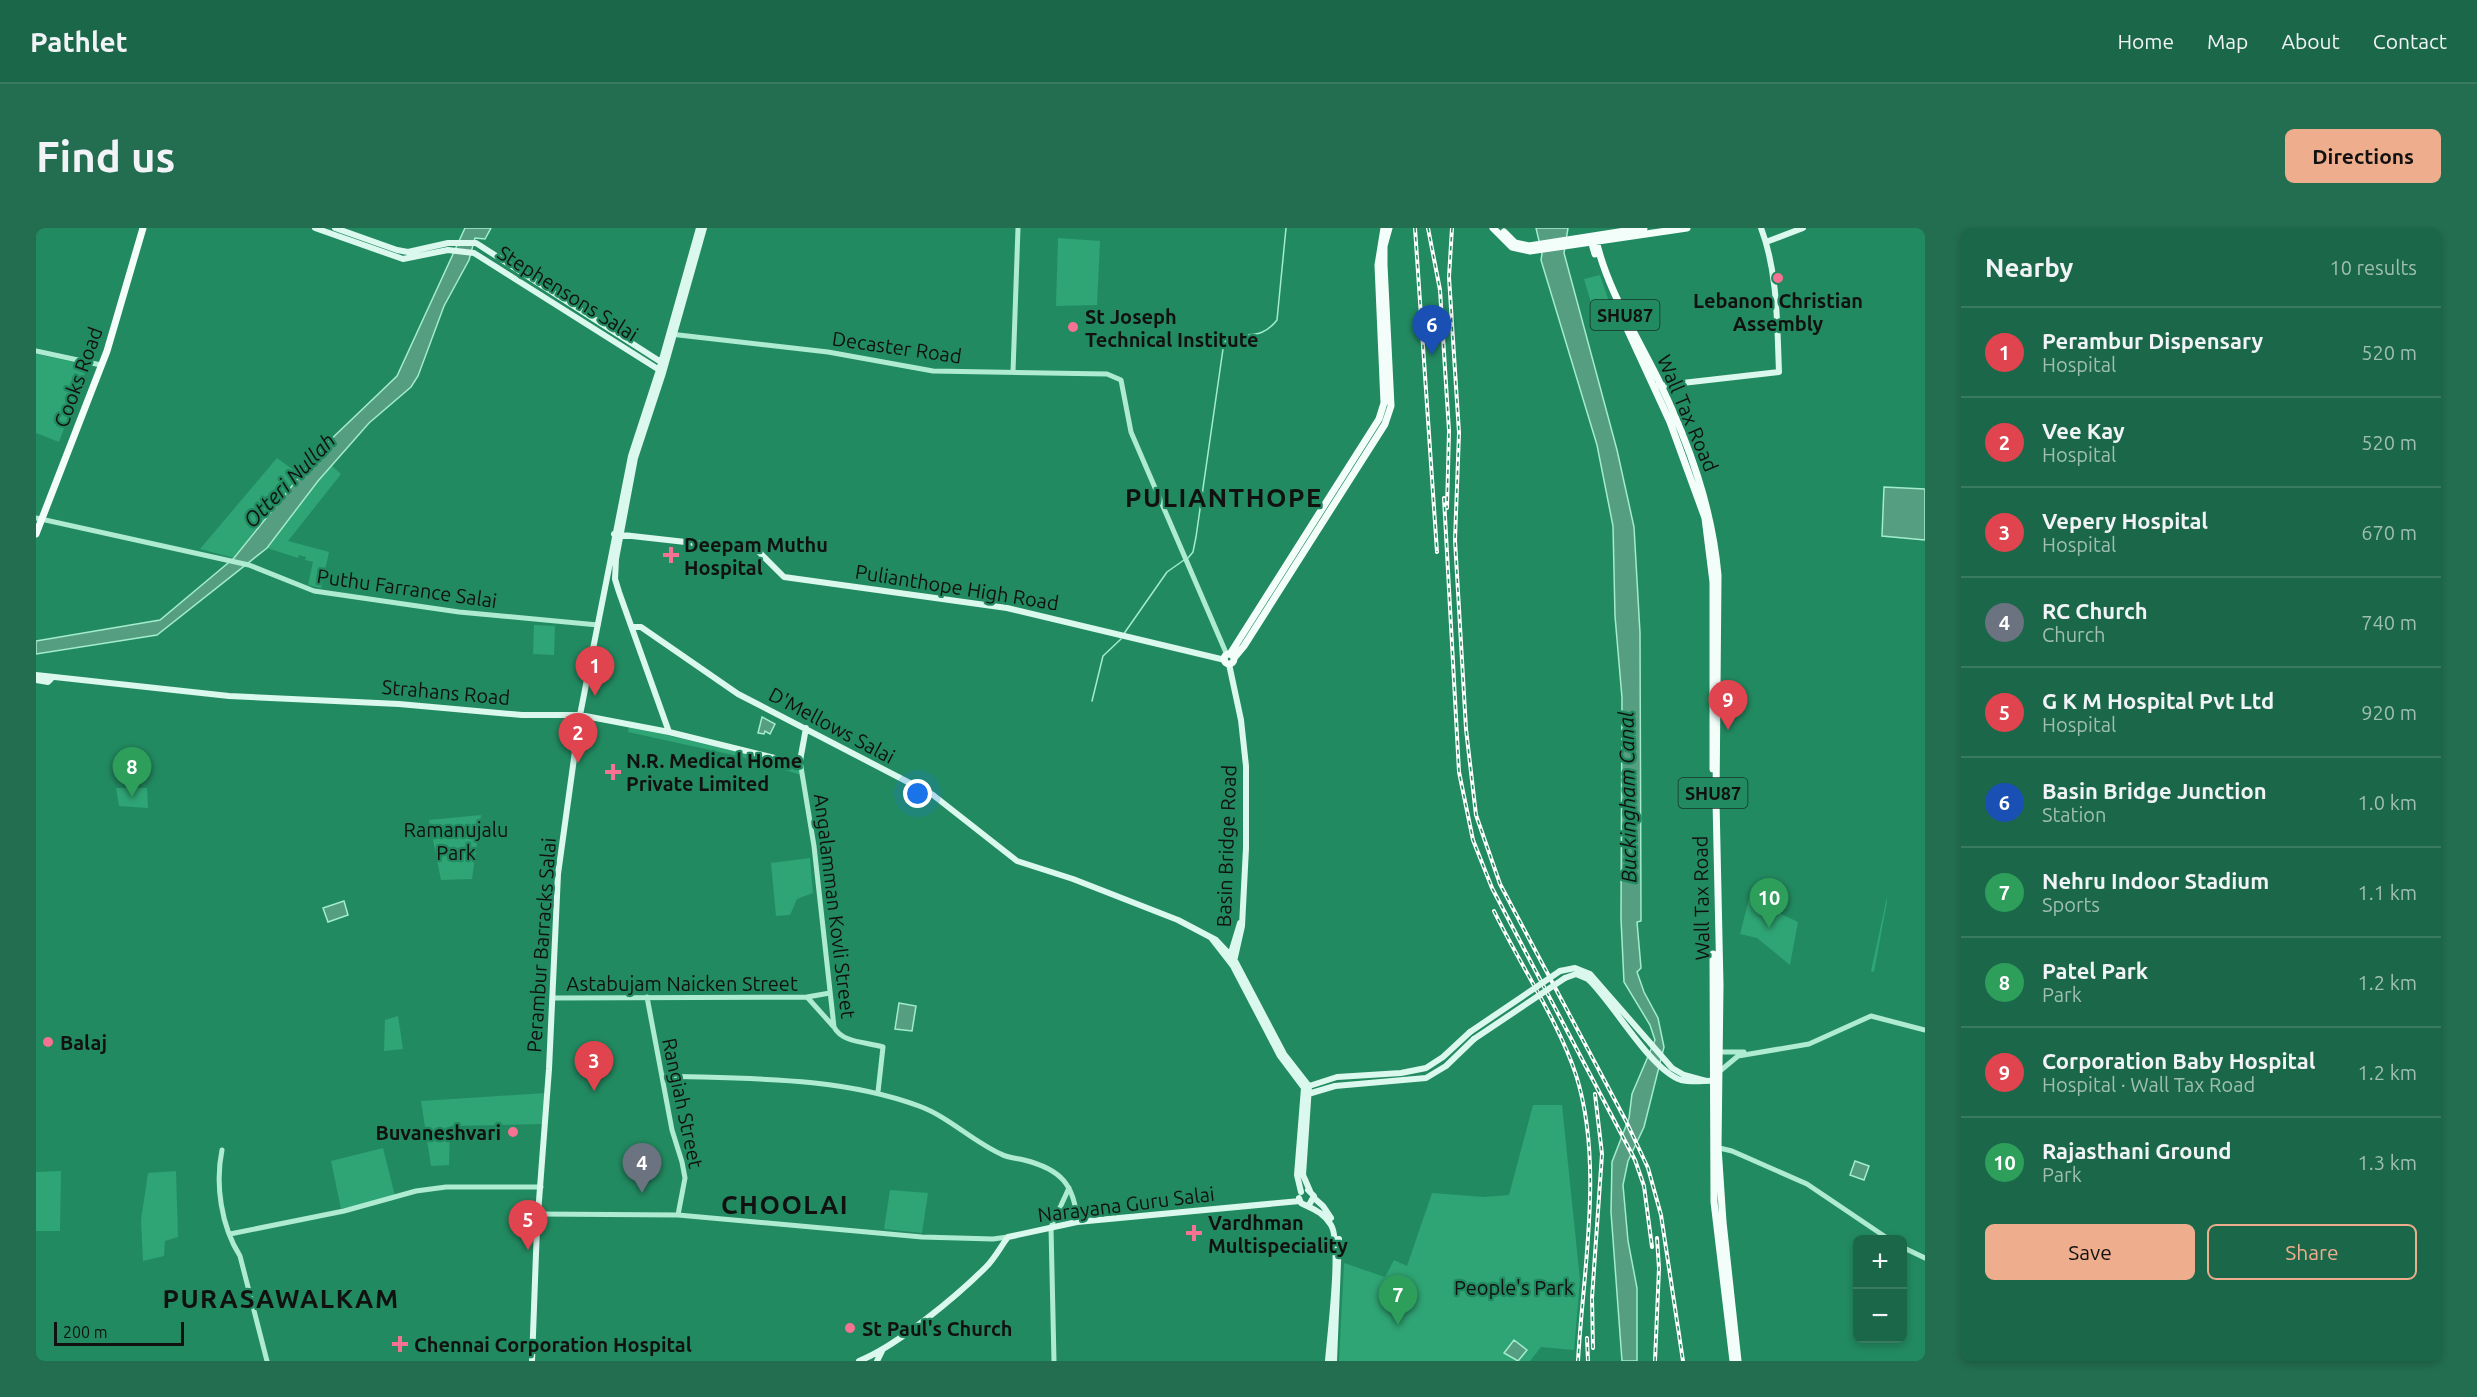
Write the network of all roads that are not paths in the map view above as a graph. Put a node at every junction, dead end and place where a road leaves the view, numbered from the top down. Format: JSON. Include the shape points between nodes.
{"nodes":[{"id":1,"x":143,"y":228,"type":"edge"},
{"id":2,"x":315,"y":228,"type":"edge"},
{"id":3,"x":335,"y":228,"type":"edge"},
{"id":4,"x":699,"y":228,"type":"edge"},
{"id":5,"x":704,"y":228,"type":"edge"},
{"id":6,"x":1018,"y":228,"type":"edge"},
{"id":7,"x":1384,"y":228,"type":"edge"},
{"id":8,"x":1389,"y":228,"type":"edge"},
{"id":9,"x":1493,"y":228,"type":"edge"},
{"id":10,"x":1500,"y":228,"type":"edge"},
{"id":11,"x":1588,"y":228,"type":"edge"},
{"id":12,"x":1644,"y":228,"type":"edge"},
{"id":13,"x":1684,"y":228,"type":"edge"},
{"id":14,"x":1761,"y":228,"type":"edge"},
{"id":15,"x":1803,"y":228,"type":"edge"},
{"id":16,"x":1593,"y":237,"type":"edge"},
{"id":17,"x":1766,"y":242,"type":"junction"},
{"id":18,"x":448,"y":246,"type":"junction"},
{"id":19,"x":1530,"y":248,"type":"junction"},
{"id":20,"x":1382,"y":311,"type":"junction"},
{"id":21,"x":671,"y":334,"type":"junction"},
{"id":22,"x":36,"y":351,"type":"edge"},
{"id":23,"x":101,"y":365,"type":"junction"},
{"id":24,"x":662,"y":367,"type":"junction"},
{"id":25,"x":1013,"y":372,"type":"junction"},
{"id":26,"x":1657,"y":386,"type":"junction"},
{"id":27,"x":39,"y":519,"type":"edge"},
{"id":28,"x":36,"y":534,"type":"edge"},
{"id":29,"x":618,"y":535,"type":"junction"},
{"id":30,"x":598,"y":624,"type":"junction"},
{"id":31,"x":633,"y":627,"type":"junction"},
{"id":32,"x":1229,"y":658,"type":"junction"},
{"id":33,"x":36,"y":675,"type":"edge"},
{"id":34,"x":51,"y":679,"type":"junction"},
{"id":35,"x":36,"y":680,"type":"edge"},
{"id":36,"x":580,"y":715,"type":"junction"},
{"id":37,"x":806,"y":728,"type":"junction"},
{"id":38,"x":669,"y":732,"type":"junction"},
{"id":39,"x":800,"y":761,"type":"junction"},
{"id":40,"x":1232,"y":960,"type":"junction"},
{"id":41,"x":830,"y":993,"type":"junction"},
{"id":42,"x":647,"y":997,"type":"junction"},
{"id":43,"x":553,"y":998,"type":"junction"},
{"id":44,"x":807,"y":998,"type":"junction"},
{"id":45,"x":834,"y":1027,"type":"junction"},
{"id":46,"x":1925,"y":1030,"type":"edge"},
{"id":47,"x":1648,"y":1048,"type":"junction"},
{"id":48,"x":1719,"y":1052,"type":"junction"},
{"id":49,"x":1749,"y":1053,"type":"junction"},
{"id":50,"x":1720,"y":1071,"type":"junction"},
{"id":51,"x":662,"y":1076,"type":"junction"},
{"id":52,"x":1713,"y":1081,"type":"junction"},
{"id":53,"x":878,"y":1092,"type":"junction"},
{"id":54,"x":1307,"y":1092,"type":"junction"},
{"id":55,"x":1716,"y":1147,"type":"junction"},
{"id":56,"x":222,"y":1150,"type":"dead end"},
{"id":57,"x":541,"y":1187,"type":"junction"},
{"id":58,"x":1069,"y":1188,"type":"junction"},
{"id":59,"x":1310,"y":1191,"type":"junction"},
{"id":60,"x":1301,"y":1192,"type":"junction"},
{"id":61,"x":1314,"y":1198,"type":"junction"},
{"id":62,"x":1300,"y":1201,"type":"junction"},
{"id":63,"x":1309,"y":1205,"type":"junction"},
{"id":64,"x":538,"y":1214,"type":"junction"},
{"id":65,"x":678,"y":1215,"type":"junction"},
{"id":66,"x":1077,"y":1222,"type":"junction"},
{"id":67,"x":1051,"y":1227,"type":"junction"},
{"id":68,"x":230,"y":1234,"type":"junction"},
{"id":69,"x":1884,"y":1235,"type":"edge"},
{"id":70,"x":1008,"y":1236,"type":"junction"},
{"id":71,"x":1907,"y":1249,"type":"edge"},
{"id":72,"x":1925,"y":1258,"type":"edge"},
{"id":73,"x":883,"y":1350,"type":"junction"},
{"id":74,"x":870,"y":1359,"type":"edge"},
{"id":75,"x":267,"y":1361,"type":"edge"},
{"id":76,"x":532,"y":1361,"type":"edge"},
{"id":77,"x":859,"y":1361,"type":"edge"},
{"id":78,"x":877,"y":1361,"type":"edge"},
{"id":79,"x":1053,"y":1361,"type":"edge"},
{"id":80,"x":1328,"y":1361,"type":"edge"},
{"id":81,"x":1334,"y":1361,"type":"edge"},
{"id":82,"x":1733,"y":1361,"type":"edge"},
{"id":83,"x":1738,"y":1361,"type":"edge"}],
"edges":[{"from":1,"to":23,"type":"main road","name":"Cooks Road"},
{"from":2,"to":18,"type":"main road","name":"Stephensons Salai","via":[[404,259]]},
{"from":3,"to":18,"type":"main road","name":"Stephensons Salai","via":[[408,252]]},
{"from":4,"to":21,"type":"main road"},
{"from":5,"to":21,"type":"main road"},
{"from":6,"to":25,"type":"street"},
{"from":7,"to":20,"type":"main road","via":[[1379,256]]},
{"from":8,"to":20,"type":"main road","via":[[1384,246]]},
{"from":9,"to":19,"type":"main road","via":[[1512,247]]},
{"from":10,"to":19,"type":"main road","via":[[1515,243]]},
{"from":11,"to":16,"type":"main road"},
{"from":12,"to":16,"type":"main road"},
{"from":13,"to":16,"type":"main road"},
{"from":14,"to":17,"type":"main road"},
{"from":15,"to":17,"type":"main road"},
{"from":16,"to":19,"type":"main road"},
{"from":16,"to":26,"type":"main road","name":"Wall Tax Road","number":"SHU87"},
{"from":17,"to":26,"type":"main road","via":[[1776,307],[1779,372]]},
{"from":18,"to":24,"type":"main road","name":"Stephensons Salai","via":[[474,253]]},
{"from":18,"to":24,"type":"main road","name":"Stephensons Salai","via":[[476,243]]},
{"from":20,"to":32,"type":"main road","via":[[1390,406],[1385,424],[1244,646]]},
{"from":21,"to":24,"type":"main road"},
{"from":21,"to":25,"type":"street","name":"Decaster Road","via":[[828,352],[933,371]]},
{"from":22,"to":23,"type":"street"},
{"from":23,"to":27,"type":"main road","name":"Cooks Road"},
{"from":24,"to":29,"type":"main road","via":[[635,458]]},
{"from":25,"to":32,"type":"street","name":"Decaster Road","via":[[1107,374],[1121,380],[1131,432]]},
{"from":26,"to":48,"type":"main road","name":"Wall Tax Road","number":"SHU87","via":[[1704,493],[1718,575]]},
{"from":26,"to":52,"type":"main road","name":"Wall Tax Road","number":"SHU87","via":[[1700,504],[1713,580]]},
{"from":27,"to":28,"type":"main road","name":"Cooks Road"},
{"from":27,"to":30,"type":"street","name":"Puthu Farrance Salai","via":[[249,565],[314,591],[459,612]]},
{"from":29,"to":30,"type":"main road","name":"Perambur Barracks Salai"},
{"from":29,"to":31,"type":"main road","via":[[615,579]]},
{"from":29,"to":32,"type":"main road","name":"Pulianthope High Road","via":[[757,550],[784,577],[1007,608]]},
{"from":30,"to":36,"type":"main road","name":"Perambur Barracks Salai"},
{"from":31,"to":37,"type":"main road","name":"D'Mellows Salai","via":[[641,627],[738,694]]},
{"from":31,"to":38,"type":"main road"},
{"from":32,"to":40,"type":"main road","name":"Basin Bridge Road","via":[[1246,766],[1242,926]]},
{"from":33,"to":34,"type":"main road","name":"Strahans Road"},
{"from":34,"to":35,"type":"main road","name":"Strahans Road"},
{"from":34,"to":36,"type":"main road","name":"Strahans Road","via":[[307,701]]},
{"from":36,"to":38,"type":"main road","name":"Strahans Road"},
{"from":36,"to":43,"type":"main road","name":"Perambur Barracks Salai","via":[[559,866]]},
{"from":37,"to":39,"type":"main road"},
{"from":37,"to":40,"type":"main road","name":"D'Mellows Salai","via":[[933,795],[1017,861],[1178,920],[1212,939]]},
{"from":38,"to":39,"type":"main road","name":"Strahans Road","via":[[744,753],[791,763]]},
{"from":39,"to":41,"type":"street","name":"Angalamman Kovli Street"},
{"from":40,"to":54,"type":"main road"},
{"from":41,"to":44,"type":"street"},
{"from":41,"to":45,"type":"street","name":"Angalamman Kovli Street"},
{"from":42,"to":43,"type":"street","name":"Astabujam Naicken Street"},
{"from":42,"to":44,"type":"street","name":"Astabujam Naicken Street"},
{"from":42,"to":51,"type":"street","name":"Rangiah Street"},
{"from":43,"to":57,"type":"main road","name":"Perambur Barracks Salai"},
{"from":44,"to":45,"type":"street","name":"Astabujam Naicken Street"},
{"from":45,"to":53,"type":"street","name":"Angalamman Kovli Street","via":[[844,1038],[883,1047]]},
{"from":46,"to":49,"type":"street","via":[[1872,1016],[1809,1044]]},
{"from":47,"to":52,"type":"main road","via":[[1665,1066]]},
{"from":47,"to":54,"type":"main road","bridge":true,"via":[[1588,979],[1576,974],[1474,1039],[1446,1066],[1426,1078]]},
{"from":47,"to":54,"type":"main road","bridge":true,"via":[[1590,974],[1575,968],[1560,971],[1470,1032],[1426,1068],[1337,1077]]},
{"from":48,"to":49,"type":"street"},
{"from":48,"to":50,"type":"main road","name":"Wall Tax Road","number":"SHU87"},
{"from":49,"to":50,"type":"street","via":[[1733,1059]]},
{"from":50,"to":52,"type":"main road","name":"Wall Tax Road","number":"SHU87"},
{"from":51,"to":53,"type":"street","via":[[786,1081]]},
{"from":51,"to":65,"type":"street","name":"Rangiah Street","via":[[685,1178]]},
{"from":52,"to":55,"type":"main road","name":"Wall Tax Road","number":"SHU87"},
{"from":53,"to":58,"type":"street","via":[[940,1115],[1002,1155],[1048,1168],[1062,1177]]},
{"from":54,"to":59,"type":"main road","via":[[1303,1175]]},
{"from":54,"to":60,"type":"main road","via":[[1298,1175]]},
{"from":55,"to":69,"type":"street","via":[[1807,1184]]},
{"from":55,"to":82,"type":"main road","name":"Wall Tax Road","number":"SHU87","via":[[1714,1202]]},
{"from":55,"to":83,"type":"main road","name":"Wall Tax Road","number":"SHU87"},
{"from":56,"to":68,"type":"street","via":[[220,1201]]},
{"from":57,"to":64,"type":"main road","name":"Perambur Barracks Salai"},
{"from":57,"to":68,"type":"street","via":[[446,1187],[416,1191],[344,1211]]},
{"from":58,"to":66,"type":"street"},
{"from":58,"to":67,"type":"street"},
{"from":59,"to":60,"type":"main road"},
{"from":59,"to":61,"type":"main road"},
{"from":60,"to":62,"type":"main road"},
{"from":61,"to":63,"type":"main road"},
{"from":61,"to":81,"type":"main road","via":[[1334,1224],[1340,1242]]},
{"from":62,"to":63,"type":"main road"},
{"from":62,"to":66,"type":"main road","name":"Narayana Guru Salai"},
{"from":63,"to":80,"type":"main road","via":[[1324,1216],[1335,1236]]},
{"from":64,"to":65,"type":"street"},
{"from":64,"to":76,"type":"main road","name":"Perambur Barracks Salai"},
{"from":65,"to":70,"type":"street","via":[[922,1237]]},
{"from":66,"to":67,"type":"main road","name":"Narayana Guru Salai"},
{"from":67,"to":70,"type":"main road","name":"Narayana Guru Salai"},
{"from":67,"to":79,"type":"street"},
{"from":68,"to":75,"type":"street","via":[[240,1256]]},
{"from":70,"to":73,"type":"main road","via":[[988,1265]]},
{"from":71,"to":72,"type":"street"},
{"from":73,"to":74,"type":"main road"},
{"from":73,"to":78,"type":"main road"},
{"from":74,"to":77,"type":"main road"}]}
